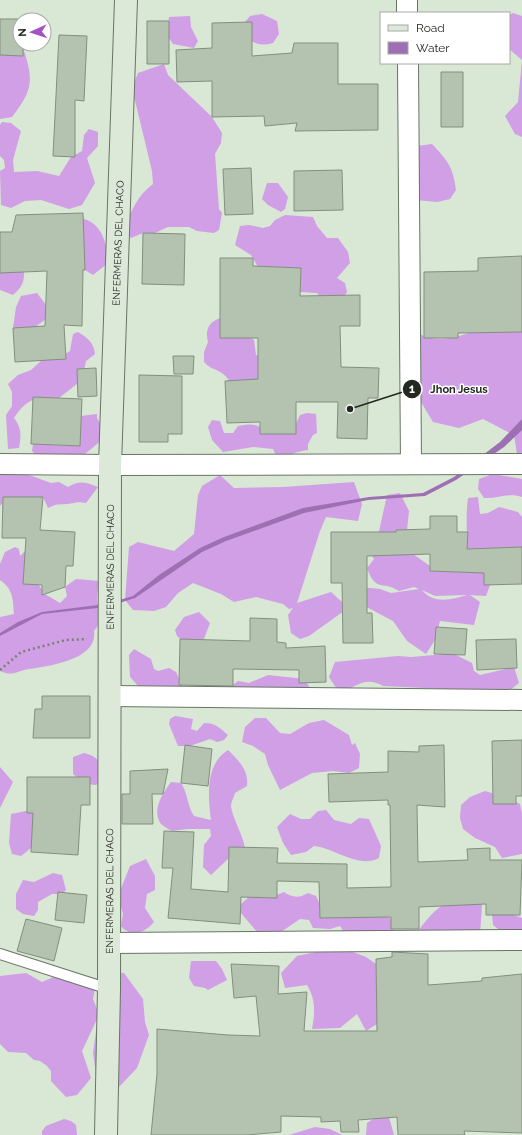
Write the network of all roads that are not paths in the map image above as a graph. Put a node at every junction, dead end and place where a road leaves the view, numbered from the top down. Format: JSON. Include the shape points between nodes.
{"nodes":[{"id":1,"x":126,"y":0,"type":"edge"},
{"id":2,"x":407,"y":0,"type":"edge"},
{"id":3,"x":408,"y":12,"type":"edge"},
{"id":4,"x":408,"y":64,"type":"edge"},
{"id":5,"x":0,"y":464,"type":"edge"},
{"id":6,"x":411,"y":464,"type":"junction"},
{"id":7,"x":522,"y":464,"type":"edge"},
{"id":8,"x":110,"y":465,"type":"junction"},
{"id":9,"x":110,"y":696,"type":"junction"},
{"id":10,"x":522,"y":700,"type":"edge"},
{"id":11,"x":522,"y":940,"type":"edge"},
{"id":12,"x":109,"y":943,"type":"junction"},
{"id":13,"x":0,"y":954,"type":"edge"},
{"id":14,"x":109,"y":989,"type":"junction"},
{"id":15,"x":106,"y":1135,"type":"edge"}],
"edges":[{"from":1,"to":8,"type":"main road","name":"ENFERMERAS DEL CHACO"},
{"from":2,"to":3,"type":"street"},
{"from":4,"to":6,"type":"street"},
{"from":5,"to":8,"type":"street"},
{"from":6,"to":7,"type":"street"},
{"from":6,"to":8,"type":"street"},
{"from":8,"to":9,"type":"main road","name":"ENFERMERAS DEL CHACO"},
{"from":9,"to":10,"type":"street"},
{"from":9,"to":12,"type":"main road","name":"ENFERMERAS DEL CHACO"},
{"from":11,"to":12,"type":"street"},
{"from":12,"to":14,"type":"main road","name":"ENFERMERAS DEL CHACO"},
{"from":13,"to":14,"type":"lane"},
{"from":14,"to":15,"type":"main road","name":"ENFERMERAS DEL CHACO"}]}
